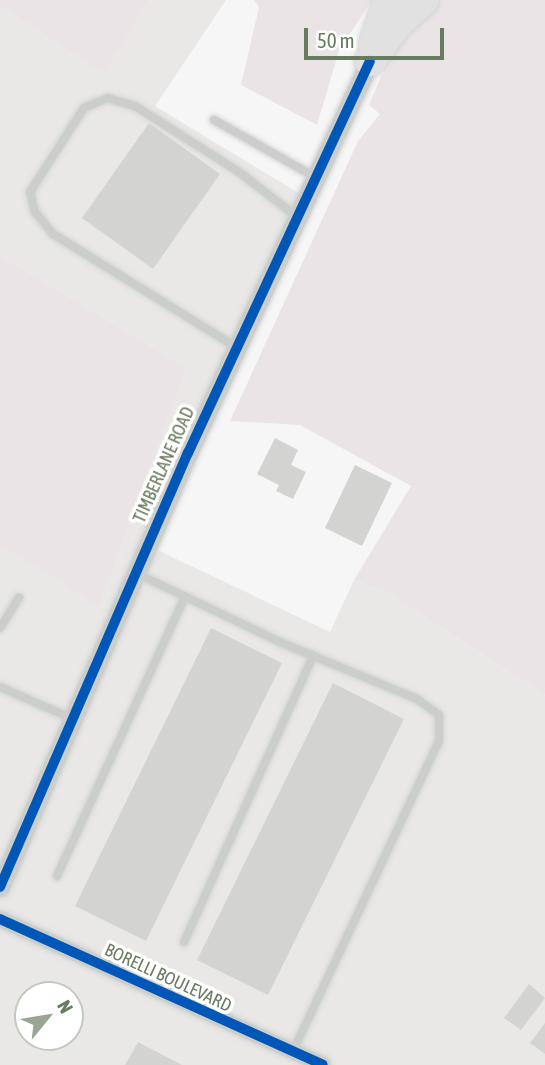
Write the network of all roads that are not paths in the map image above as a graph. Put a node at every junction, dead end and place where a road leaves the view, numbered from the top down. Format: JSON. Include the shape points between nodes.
{"nodes":[{"id":1,"x":389,"y":0,"type":"edge"},
{"id":2,"x":424,"y":0,"type":"edge"},
{"id":3,"x":370,"y":61,"type":"junction"},
{"id":4,"x":214,"y":120,"type":"dead end"},
{"id":5,"x":315,"y":177,"type":"junction"},
{"id":6,"x":296,"y":216,"type":"junction"},
{"id":7,"x":236,"y":347,"type":"junction"},
{"id":8,"x":136,"y":573,"type":"junction"},
{"id":9,"x":185,"y":597,"type":"junction"},
{"id":10,"x":19,"y":598,"type":"dead end"},
{"id":11,"x":0,"y":628,"type":"edge"},
{"id":12,"x":313,"y":656,"type":"junction"},
{"id":13,"x":0,"y":687,"type":"edge"},
{"id":14,"x":73,"y":719,"type":"junction"},
{"id":15,"x":57,"y":876,"type":"dead end"},
{"id":16,"x":0,"y":887,"type":"edge"},
{"id":17,"x":0,"y":919,"type":"edge"},
{"id":18,"x":184,"y":942,"type":"dead end"},
{"id":19,"x":292,"y":1053,"type":"junction"},
{"id":20,"x":323,"y":1065,"type":"edge"}],
"edges":[{"from":1,"to":3,"type":"highway"},
{"from":2,"to":3,"type":"highway","via":[[397,24]]},
{"from":3,"to":5,"type":"street","name":"TIMBERLANE ROAD"},
{"from":4,"to":5,"type":"lane"},
{"from":5,"to":6,"type":"street","name":"TIMBERLANE ROAD"},
{"from":6,"to":7,"type":"street","name":"TIMBERLANE ROAD"},
{"from":6,"to":7,"type":"lane","via":[[239,172],[135,106],[108,98],[84,108],[30,192],[34,212],[53,233]]},
{"from":7,"to":8,"type":"street","name":"TIMBERLANE ROAD"},
{"from":8,"to":9,"type":"lane"},
{"from":8,"to":14,"type":"street","name":"TIMBERLANE ROAD"},
{"from":9,"to":12,"type":"lane"},
{"from":9,"to":15,"type":"lane"},
{"from":10,"to":11,"type":"lane"},
{"from":12,"to":18,"type":"lane"},
{"from":12,"to":19,"type":"lane","via":[[417,699],[439,715],[439,741]]},
{"from":13,"to":14,"type":"lane"},
{"from":14,"to":16,"type":"street","name":"TIMBERLANE ROAD"},
{"from":17,"to":19,"type":"street","name":"BORELLI BOULEVARD"},
{"from":19,"to":20,"type":"street","name":"BORELLI BOULEVARD"}]}
